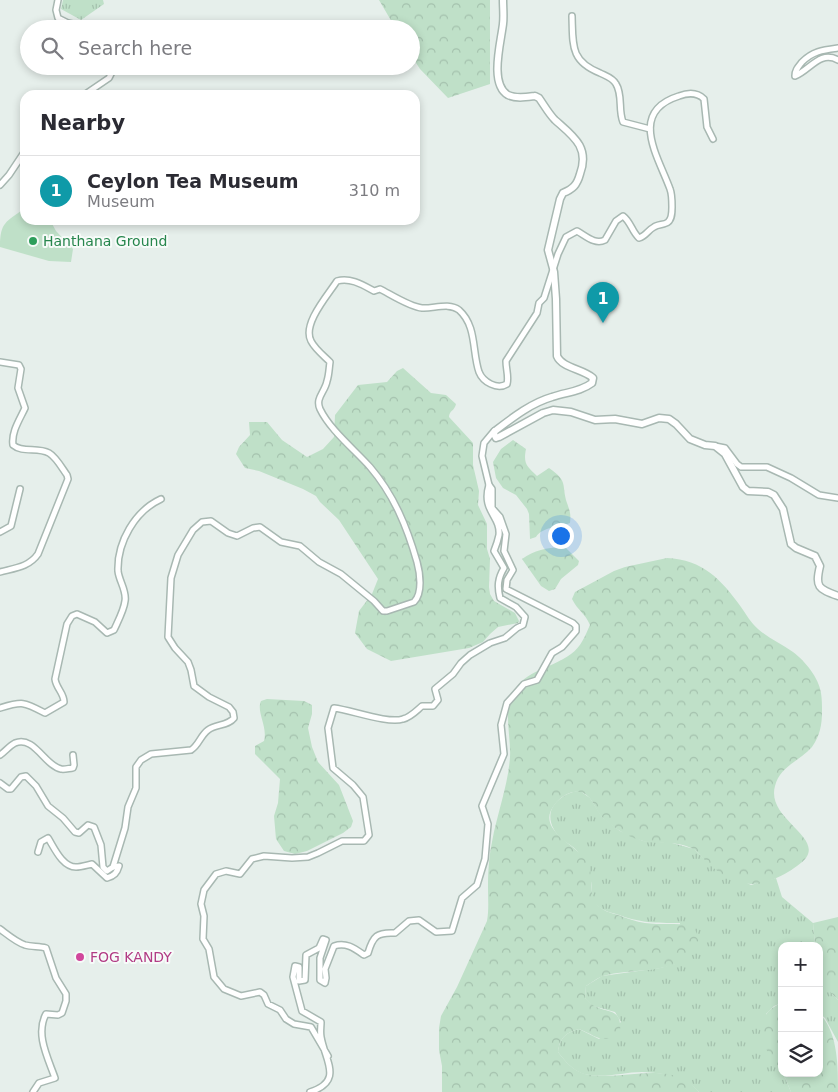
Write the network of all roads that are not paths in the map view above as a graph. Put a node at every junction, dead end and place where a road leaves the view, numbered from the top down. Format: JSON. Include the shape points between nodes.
{"nodes":[{"id":1,"x":58,"y":0,"type":"edge"},
{"id":2,"x":503,"y":0,"type":"edge"},
{"id":3,"x":572,"y":16,"type":"dead end"},
{"id":4,"x":62,"y":20,"type":"edge"},
{"id":5,"x":838,"y":48,"type":"edge"},
{"id":6,"x":838,"y":60,"type":"edge"},
{"id":7,"x":110,"y":75,"type":"edge"},
{"id":8,"x":91,"y":90,"type":"edge"},
{"id":9,"x":650,"y":129,"type":"junction"},
{"id":10,"x":713,"y":139,"type":"dead end"},
{"id":11,"x":20,"y":159,"type":"edge"},
{"id":12,"x":0,"y":185,"type":"edge"},
{"id":13,"x":554,"y":272,"type":"junction"},
{"id":14,"x":0,"y":362,"type":"edge"},
{"id":15,"x":495,"y":431,"type":"junction"},
{"id":16,"x":715,"y":446,"type":"junction"},
{"id":17,"x":489,"y":485,"type":"junction"},
{"id":18,"x":20,"y":488,"type":"dead end"},
{"id":19,"x":838,"y":498,"type":"edge"},
{"id":20,"x":161,"y":499,"type":"dead end"},
{"id":21,"x":0,"y":532,"type":"edge"},
{"id":22,"x":0,"y":572,"type":"edge"},
{"id":23,"x":838,"y":596,"type":"edge"},
{"id":24,"x":0,"y":708,"type":"edge"},
{"id":25,"x":0,"y":755,"type":"edge"},
{"id":26,"x":73,"y":755,"type":"dead end"},
{"id":27,"x":0,"y":784,"type":"edge"},
{"id":28,"x":38,"y":852,"type":"dead end"},
{"id":29,"x":113,"y":867,"type":"junction"},
{"id":30,"x":0,"y":930,"type":"edge"},
{"id":31,"x":328,"y":1056,"type":"junction"},
{"id":32,"x":33,"y":1092,"type":"edge"},
{"id":33,"x":310,"y":1092,"type":"edge"}],
"edges":[{"from":1,"to":4,"type":"street","via":[[56,10]]},
{"from":2,"to":13,"type":"street","via":[[498,82],[508,95],[538,98],[581,146],[583,167],[572,190],[563,193],[560,199],[548,250]]},
{"from":3,"to":9,"type":"street","via":[[573,45],[578,58],[588,68],[608,76],[617,85],[623,122]]},
{"from":5,"to":6,"type":"street","via":[[810,55],[797,67],[796,76],[815,61],[828,56]]},
{"from":7,"to":8,"type":"street"},
{"from":9,"to":10,"type":"street","via":[[652,115],[661,105],[676,97],[693,94],[704,99],[707,127]]},
{"from":9,"to":13,"type":"street","via":[[656,156],[670,190],[672,210],[669,222],[653,227],[639,238],[624,216],[616,221],[602,242],[577,231],[571,233],[558,254]]},
{"from":11,"to":12,"type":"street"},
{"from":13,"to":15,"type":"street","via":[[557,356],[564,364],[591,376],[592,383],[586,388],[551,397]]},
{"from":13,"to":29,"type":"street","via":[[537,312],[506,361],[509,377],[502,387],[482,377],[478,370],[470,326],[459,310],[449,306],[419,308],[380,289],[374,291],[354,281],[337,281],[311,322],[309,331],[311,342],[330,362],[327,383],[319,398],[320,409],[388,490],[398,508],[420,572],[417,599],[382,611],[341,574],[318,562],[300,546],[281,542],[260,527],[237,536],[211,521],[202,522],[193,530],[178,555],[171,578],[168,637],[188,662],[194,686],[229,708],[234,718],[208,730],[191,750],[152,754],[141,760],[136,767],[136,788]]},
{"from":14,"to":22,"type":"street","via":[[21,368],[18,388],[25,408],[14,432],[14,445],[50,454],[68,479],[33,561]]},
{"from":15,"to":16,"type":"street","via":[[496,438],[500,437],[553,410],[595,420],[642,424],[659,418],[669,419],[690,439]]},
{"from":15,"to":17,"type":"street","via":[[484,442],[482,456]]},
{"from":16,"to":19,"type":"street","via":[[725,448],[741,467],[767,467],[819,495]]},
{"from":16,"to":23,"type":"street","via":[[725,454],[743,487],[748,491],[768,492],[779,500],[791,544],[815,556],[820,566],[818,585]]},
{"from":17,"to":31,"type":"street","via":[[492,508],[500,517],[506,534],[504,551],[513,570],[506,589],[573,623],[576,631],[562,647],[552,652],[538,680],[524,684],[508,703],[501,725],[504,754],[482,806],[488,824],[485,859],[478,885],[462,898],[452,931],[436,932],[414,920],[395,933],[377,935],[364,955],[353,947],[334,946],[325,969],[325,983],[320,980],[320,958],[326,940],[323,939],[319,948],[306,956],[305,980],[299,980],[299,967],[295,966],[293,977],[302,1011],[321,1022],[321,1038]]},
{"from":17,"to":31,"type":"street","via":[[487,507],[495,518],[499,534],[494,551],[504,568],[498,587],[500,598],[516,607],[525,617],[523,625],[461,662],[453,674],[435,689],[438,700],[433,706],[422,706],[411,716],[389,720],[334,708],[328,728],[333,768],[363,797],[369,835],[364,841],[342,841],[308,857],[264,856],[252,860],[240,874],[226,871],[216,874],[204,890],[201,904],[203,939],[209,949],[214,977],[224,989],[242,996],[260,992],[268,1004],[280,1010],[286,1019],[310,1027]]},
{"from":18,"to":21,"type":"street","via":[[11,526]]},
{"from":20,"to":24,"type":"street","via":[[135,519],[121,549],[118,572],[125,602],[114,630],[107,633],[95,622],[77,614],[68,624],[55,679],[64,702],[45,713],[19,703]]},
{"from":25,"to":26,"type":"street","via":[[13,744],[24,742],[60,769],[73,768]]},
{"from":27,"to":29,"type":"street","via":[[11,789],[21,777],[26,776],[48,806],[75,832],[79,833],[88,825],[94,826],[101,845],[102,867],[106,871]]},
{"from":28,"to":29,"type":"street","via":[[42,842],[48,838],[70,866],[92,864],[107,878],[113,876],[119,866]]},
{"from":30,"to":32,"type":"street","via":[[27,946],[46,948],[56,978],[66,994],[62,1013],[46,1014],[41,1022],[44,1046],[56,1078],[39,1083]]},
{"from":31,"to":33,"type":"street","via":[[331,1075],[326,1083]]}]}
